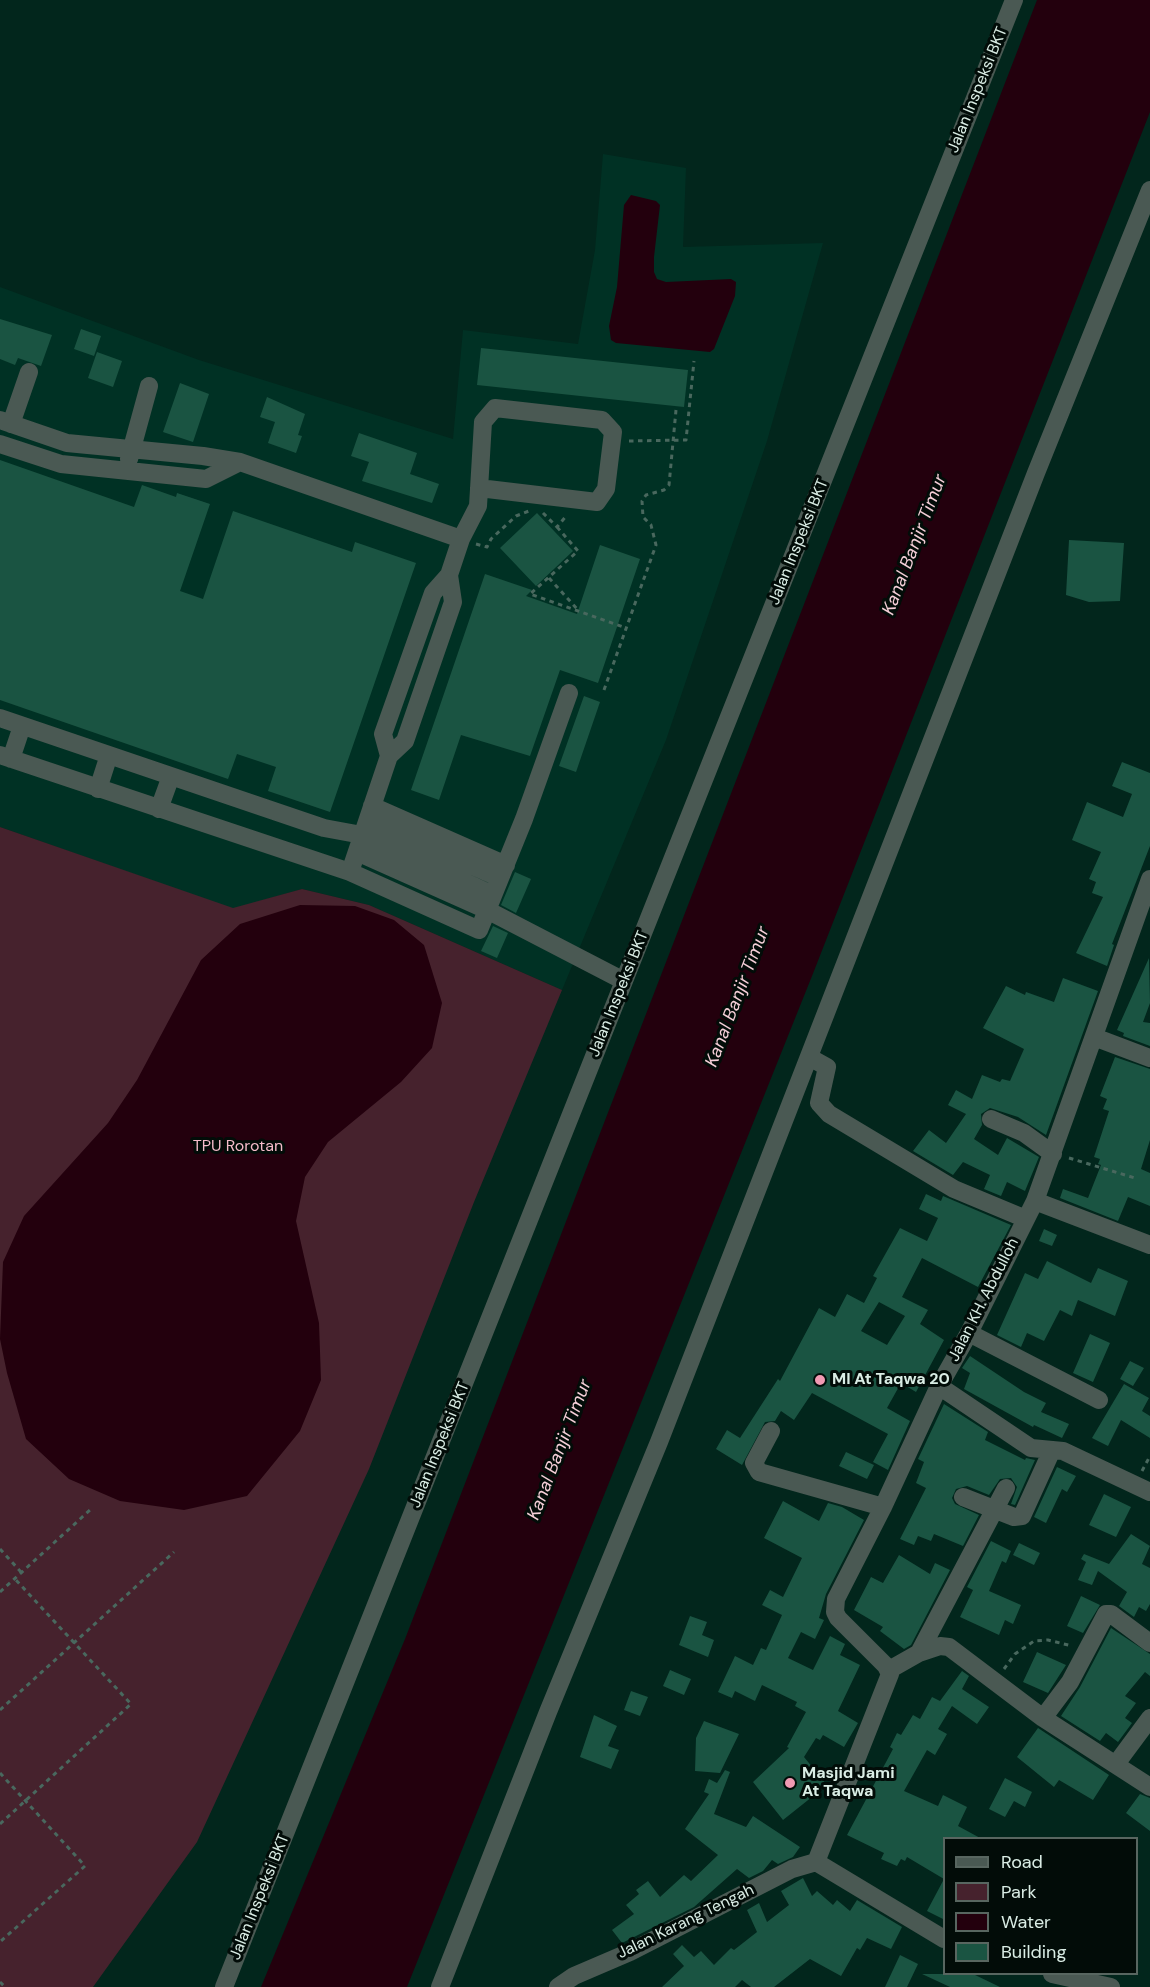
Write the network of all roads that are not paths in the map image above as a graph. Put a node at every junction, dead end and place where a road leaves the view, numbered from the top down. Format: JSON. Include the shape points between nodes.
{"nodes":[{"id":1,"x":1014,"y":0,"type":"edge"},
{"id":2,"x":1150,"y":190,"type":"edge"},
{"id":3,"x":29,"y":372,"type":"dead end"},
{"id":4,"x":149,"y":386,"type":"dead end"},
{"id":5,"x":6,"y":422,"type":"edge"},
{"id":6,"x":0,"y":444,"type":"edge"},
{"id":7,"x":130,"y":449,"type":"junction"},
{"id":8,"x":240,"y":462,"type":"junction"},
{"id":9,"x":127,"y":471,"type":"junction"},
{"id":10,"x":479,"y":488,"type":"junction"},
{"id":11,"x":461,"y":538,"type":"junction"},
{"id":12,"x":570,"y":693,"type":"dead end"},
{"id":13,"x":0,"y":718,"type":"edge"},
{"id":14,"x":22,"y":726,"type":"junction"},
{"id":15,"x":109,"y":755,"type":"junction"},
{"id":16,"x":6,"y":757,"type":"edge"},
{"id":17,"x":171,"y":776,"type":"junction"},
{"id":18,"x":98,"y":789,"type":"junction"},
{"id":19,"x":159,"y":809,"type":"junction"},
{"id":20,"x":365,"y":828,"type":"junction"},
{"id":21,"x":350,"y":872,"type":"junction"},
{"id":22,"x":1150,"y":879,"type":"edge"},
{"id":23,"x":497,"y":887,"type":"junction"},
{"id":24,"x":1145,"y":910,"type":"edge"},
{"id":25,"x":624,"y":981,"type":"junction"},
{"id":26,"x":1094,"y":1037,"type":"junction"},
{"id":27,"x":809,"y":1057,"type":"junction"},
{"id":28,"x":1150,"y":1058,"type":"edge"},
{"id":29,"x":991,"y":1119,"type":"dead end"},
{"id":30,"x":1053,"y":1154,"type":"junction"},
{"id":31,"x":1035,"y":1201,"type":"junction"},
{"id":32,"x":1026,"y":1219,"type":"junction"},
{"id":33,"x":1150,"y":1245,"type":"edge"},
{"id":34,"x":969,"y":1334,"type":"junction"},
{"id":35,"x":939,"y":1386,"type":"junction"},
{"id":36,"x":1099,"y":1400,"type":"dead end"},
{"id":37,"x":771,"y":1431,"type":"dead end"},
{"id":38,"x":1052,"y":1450,"type":"junction"},
{"id":39,"x":1006,"y":1488,"type":"dead end"},
{"id":40,"x":1150,"y":1492,"type":"edge"},
{"id":41,"x":963,"y":1497,"type":"dead end"},
{"id":42,"x":883,"y":1507,"type":"junction"},
{"id":43,"x":994,"y":1510,"type":"junction"},
{"id":44,"x":1150,"y":1643,"type":"edge"},
{"id":45,"x":919,"y":1653,"type":"junction"},
{"id":46,"x":889,"y":1670,"type":"junction"},
{"id":47,"x":1043,"y":1718,"type":"junction"},
{"id":48,"x":1150,"y":1718,"type":"edge"},
{"id":49,"x":1116,"y":1764,"type":"junction"},
{"id":50,"x":1150,"y":1787,"type":"edge"},
{"id":51,"x":816,"y":1862,"type":"junction"},
{"id":52,"x":943,"y":1938,"type":"edge"},
{"id":53,"x":1057,"y":1975,"type":"edge"},
{"id":54,"x":224,"y":1987,"type":"edge"},
{"id":55,"x":440,"y":1987,"type":"edge"},
{"id":56,"x":558,"y":1987,"type":"edge"},
{"id":57,"x":1111,"y":1987,"type":"edge"}],
"edges":[{"from":1,"to":25,"type":"street","name":"Jalan Inspeksi BKT"},
{"from":2,"to":27,"type":"street"},
{"from":3,"to":5,"type":"street"},
{"from":4,"to":7,"type":"street"},
{"from":5,"to":7,"type":"street","via":[[67,443]]},
{"from":6,"to":9,"type":"street","via":[[61,464]]},
{"from":7,"to":8,"type":"street"},
{"from":7,"to":9,"type":"street"},
{"from":8,"to":9,"type":"street","via":[[206,479]]},
{"from":8,"to":11,"type":"street"},
{"from":10,"to":10,"type":"street","via":[[483,422],[495,408],[602,420],[613,432],[606,489],[597,502]]},
{"from":10,"to":11,"type":"street","via":[[478,506]]},
{"from":11,"to":20,"type":"street","via":[[448,575],[433,593],[383,734],[388,756]]},
{"from":12,"to":23,"type":"street"},
{"from":13,"to":14,"type":"street"},
{"from":14,"to":15,"type":"street"},
{"from":14,"to":16,"type":"street"},
{"from":15,"to":17,"type":"street"},
{"from":15,"to":18,"type":"street"},
{"from":16,"to":18,"type":"street"},
{"from":17,"to":19,"type":"street"},
{"from":17,"to":20,"type":"street","via":[[324,828]]},
{"from":18,"to":19,"type":"street"},
{"from":19,"to":21,"type":"street"},
{"from":20,"to":21,"type":"street"},
{"from":20,"to":23,"type":"street"},
{"from":20,"to":23,"type":"street"},
{"from":21,"to":23,"type":"street","via":[[479,930]]},
{"from":22,"to":24,"type":"street","name":"Jalan KH. Abdulloh"},
{"from":23,"to":25,"type":"street"},
{"from":24,"to":26,"type":"street","name":"Jalan KH. Abdulloh"},
{"from":25,"to":54,"type":"street","name":"Jalan Inspeksi BKT"},
{"from":26,"to":28,"type":"street"},
{"from":26,"to":30,"type":"street","name":"Jalan KH. Abdulloh"},
{"from":27,"to":32,"type":"street","via":[[827,1067],[819,1103],[829,1114],[954,1189]]},
{"from":27,"to":55,"type":"street","via":[[664,1431]]},
{"from":29,"to":30,"type":"street","via":[[1024,1133]]},
{"from":30,"to":31,"type":"street","name":"Jalan KH. Abdulloh"},
{"from":31,"to":32,"type":"street","name":"Jalan KH. Abdulloh"},
{"from":31,"to":33,"type":"street"},
{"from":32,"to":34,"type":"street","name":"Jalan KH. Abdulloh"},
{"from":34,"to":35,"type":"street","name":"Jalan KH. Abdulloh"},
{"from":34,"to":36,"type":"street"},
{"from":35,"to":38,"type":"street","via":[[1031,1448]]},
{"from":35,"to":42,"type":"street","name":"Jalan KH. Abdulloh"},
{"from":37,"to":42,"type":"street","via":[[754,1463],[759,1472]]},
{"from":38,"to":40,"type":"street","via":[[1063,1451]]},
{"from":38,"to":43,"type":"street","via":[[1022,1516]]},
{"from":39,"to":43,"type":"street"},
{"from":41,"to":43,"type":"street"},
{"from":42,"to":46,"type":"street","name":"Jalan KH. Abdulloh","via":[[834,1607],[838,1618]]},
{"from":43,"to":45,"type":"street"},
{"from":44,"to":47,"type":"street","via":[[1107,1613],[1087,1652]]},
{"from":45,"to":46,"type":"street"},
{"from":45,"to":47,"type":"street","via":[[949,1647]]},
{"from":46,"to":51,"type":"street"},
{"from":47,"to":49,"type":"street"},
{"from":48,"to":49,"type":"street"},
{"from":49,"to":50,"type":"street"},
{"from":51,"to":52,"type":"street"},
{"from":51,"to":56,"type":"street","name":"Jalan Karang Tengah","via":[[792,1869]]},
{"from":53,"to":57,"type":"street"}]}
